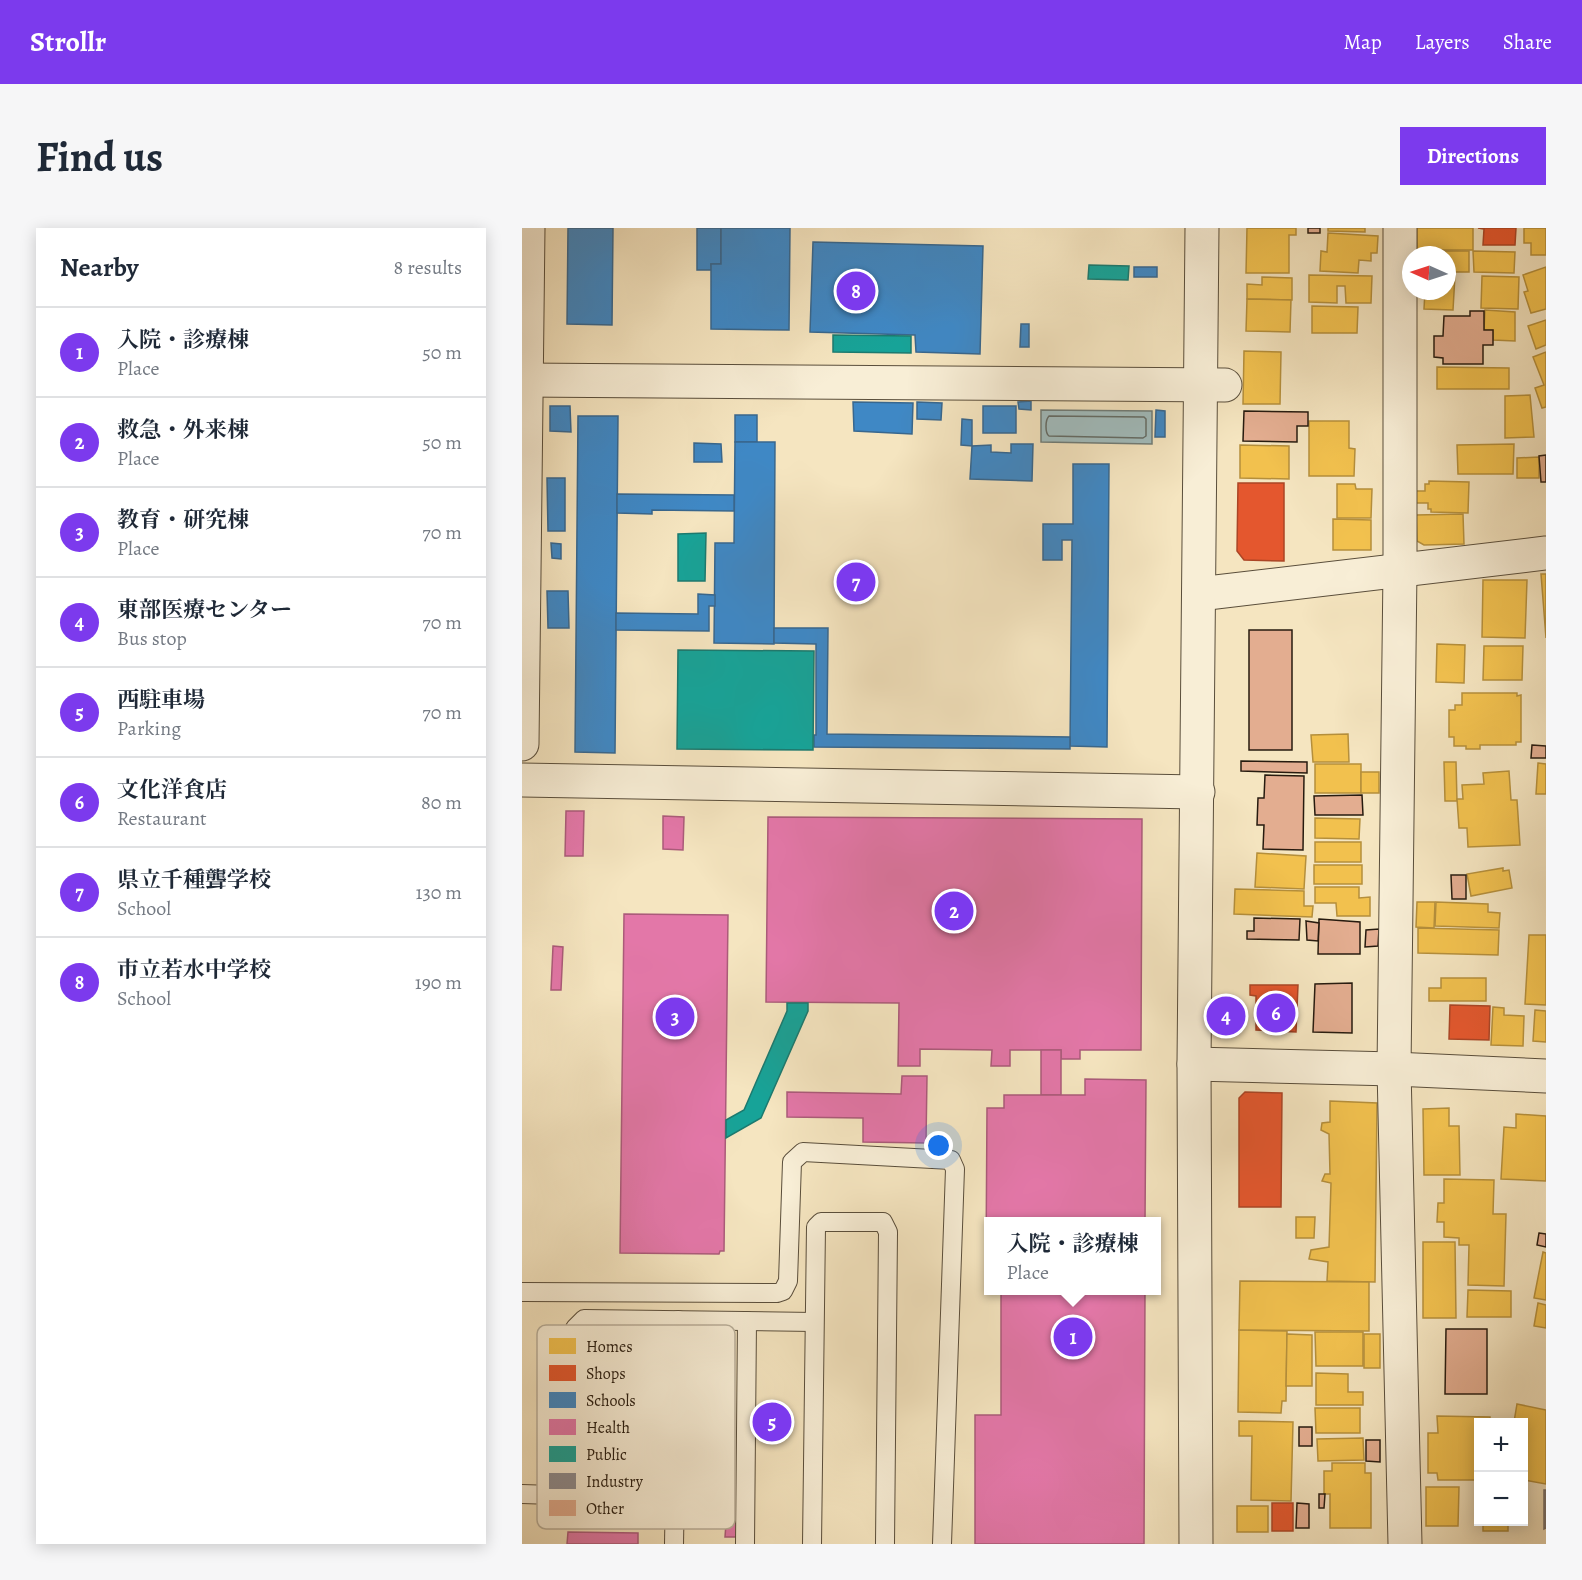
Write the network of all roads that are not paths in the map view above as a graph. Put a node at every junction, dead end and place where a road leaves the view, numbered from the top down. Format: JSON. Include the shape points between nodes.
{"nodes":[{"id":1,"x":528,"y":228,"type":"edge"},
{"id":2,"x":1202,"y":228,"type":"edge"},
{"id":3,"x":1400,"y":228,"type":"edge"},
{"id":4,"x":524,"y":380,"type":"edge"},
{"id":5,"x":1212,"y":385,"type":"junction"},
{"id":6,"x":1546,"y":553,"type":"edge"},
{"id":7,"x":1400,"y":569,"type":"junction"},
{"id":8,"x":1199,"y":594,"type":"junction"},
{"id":9,"x":522,"y":744,"type":"edge"},
{"id":10,"x":522,"y":780,"type":"edge"},
{"id":11,"x":1198,"y":792,"type":"junction"},
{"id":12,"x":1194,"y":1064,"type":"junction"},
{"id":13,"x":1394,"y":1069,"type":"junction"},
{"id":14,"x":1546,"y":1076,"type":"edge"},
{"id":15,"x":522,"y":1292,"type":"edge"},
{"id":16,"x":678,"y":1320,"type":"junction"},
{"id":17,"x":747,"y":1321,"type":"junction"},
{"id":18,"x":814,"y":1322,"type":"junction"},
{"id":19,"x":578,"y":1325,"type":"edge"},
{"id":20,"x":678,"y":1325,"type":"edge"},
{"id":21,"x":522,"y":1494,"type":"edge"},
{"id":22,"x":537,"y":1495,"type":"edge"},
{"id":23,"x":674,"y":1529,"type":"edge"},
{"id":24,"x":674,"y":1544,"type":"edge"},
{"id":25,"x":745,"y":1544,"type":"edge"},
{"id":26,"x":812,"y":1544,"type":"edge"},
{"id":27,"x":885,"y":1544,"type":"edge"},
{"id":28,"x":942,"y":1544,"type":"edge"},
{"id":29,"x":1196,"y":1544,"type":"edge"},
{"id":30,"x":1406,"y":1544,"type":"edge"}],
"edges":[{"from":1,"to":4,"type":"street"},
{"from":2,"to":5,"type":"street"},
{"from":3,"to":7,"type":"street"},
{"from":4,"to":5,"type":"street"},
{"from":4,"to":9,"type":"street"},
{"from":5,"to":8,"type":"street"},
{"from":6,"to":7,"type":"street"},
{"from":7,"to":8,"type":"street"},
{"from":7,"to":13,"type":"street"},
{"from":8,"to":11,"type":"street"},
{"from":10,"to":11,"type":"street"},
{"from":11,"to":12,"type":"street"},
{"from":12,"to":13,"type":"street"},
{"from":12,"to":29,"type":"street"},
{"from":13,"to":14,"type":"street"},
{"from":13,"to":30,"type":"street"},
{"from":15,"to":28,"type":"lane","via":[[777,1293],[789,1281],[792,1162],[803,1152],[951,1160],[954,1169]]},
{"from":16,"to":17,"type":"lane"},
{"from":16,"to":19,"type":"lane","via":[[584,1319]]},
{"from":16,"to":20,"type":"lane"},
{"from":17,"to":18,"type":"lane"},
{"from":17,"to":25,"type":"lane"},
{"from":18,"to":26,"type":"lane"},
{"from":18,"to":27,"type":"lane","via":[[816,1227],[821,1221],[883,1222],[888,1232]]},
{"from":21,"to":22,"type":"lane"},
{"from":23,"to":24,"type":"lane"}]}
